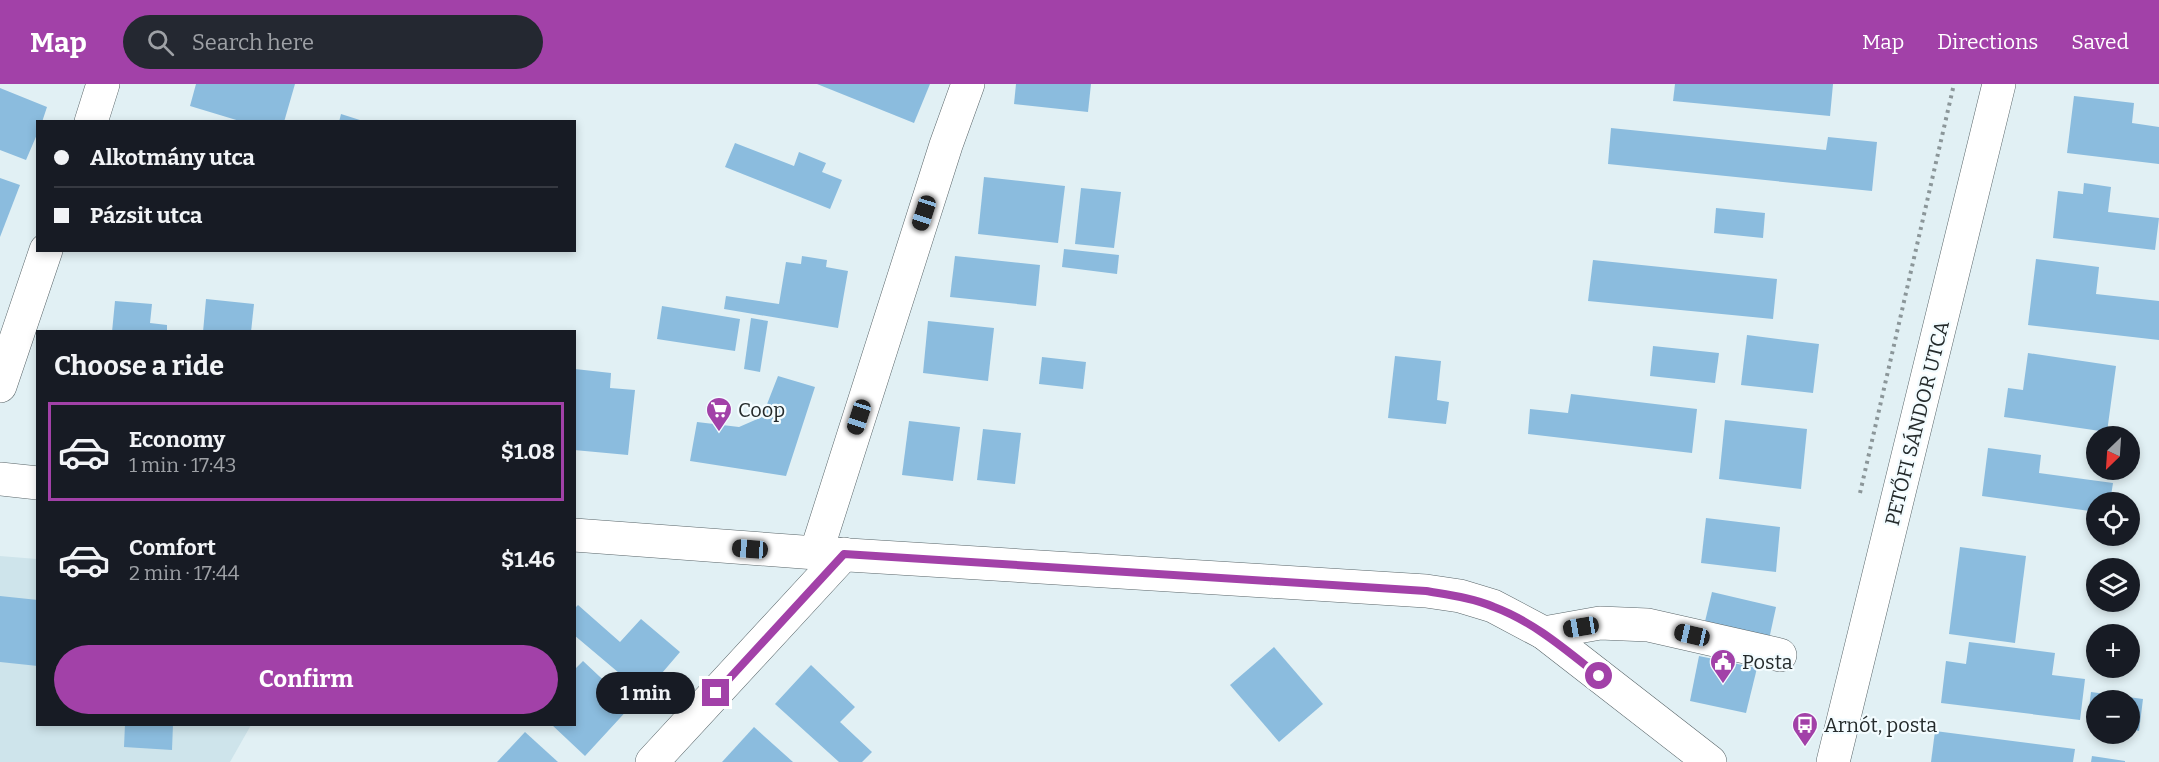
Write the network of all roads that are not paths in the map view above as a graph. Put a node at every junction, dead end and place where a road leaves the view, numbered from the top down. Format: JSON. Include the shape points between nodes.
{"nodes":[{"id":1,"x":103,"y":84,"type":"edge"},
{"id":2,"x":968,"y":84,"type":"edge"},
{"id":3,"x":1999,"y":84,"type":"edge"},
{"id":4,"x":92,"y":120,"type":"edge"},
{"id":5,"x":45,"y":252,"type":"edge"},
{"id":6,"x":0,"y":386,"type":"edge"},
{"id":7,"x":0,"y":479,"type":"edge"},
{"id":8,"x":36,"y":483,"type":"edge"},
{"id":9,"x":576,"y":535,"type":"edge"},
{"id":10,"x":830,"y":554,"type":"junction"},
{"id":11,"x":1544,"y":633,"type":"junction"},
{"id":12,"x":1780,"y":655,"type":"dead end"},
{"id":13,"x":652,"y":762,"type":"edge"},
{"id":14,"x":1710,"y":762,"type":"edge"},
{"id":15,"x":1833,"y":762,"type":"edge"}],
"edges":[{"from":1,"to":4,"type":"street"},
{"from":2,"to":10,"type":"street","via":[[939,168]]},
{"from":3,"to":15,"type":"street","name":"PETŐFI SÁNDOR UTCA"},
{"from":5,"to":6,"type":"street"},
{"from":7,"to":8,"type":"street"},
{"from":9,"to":10,"type":"street"},
{"from":10,"to":11,"type":"street","via":[[1426,591],[1493,606]]},
{"from":10,"to":13,"type":"street"},
{"from":11,"to":12,"type":"street","via":[[1600,623],[1648,625]]},
{"from":11,"to":14,"type":"street"}]}
